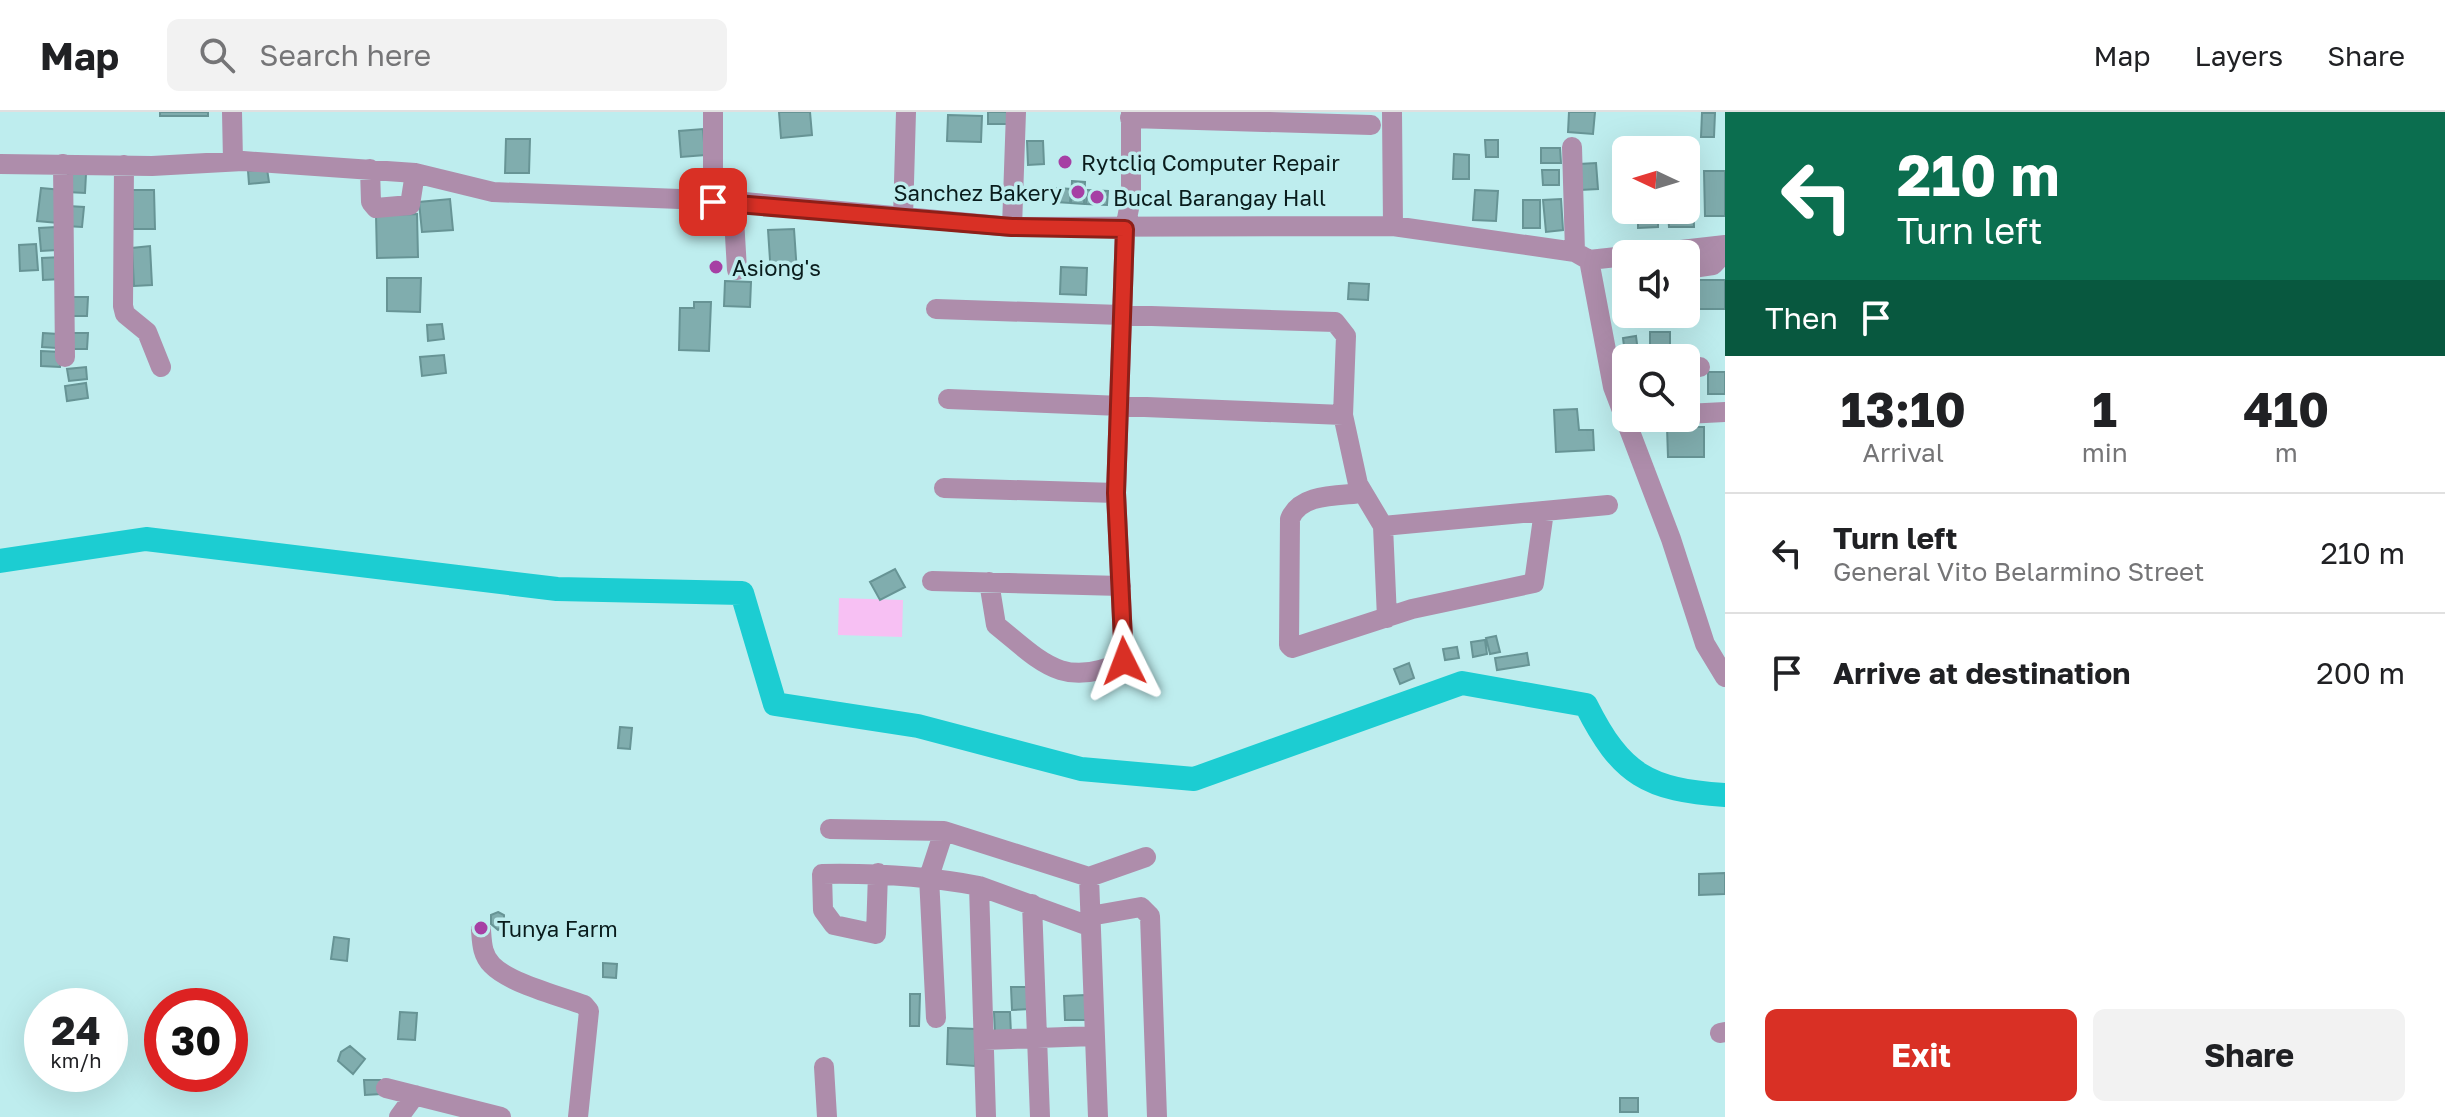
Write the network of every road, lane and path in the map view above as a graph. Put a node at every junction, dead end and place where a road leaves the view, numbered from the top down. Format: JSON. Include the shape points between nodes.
{"nodes":[{"id":1,"x":232,"y":112,"type":"edge"},
{"id":2,"x":713,"y":112,"type":"edge"},
{"id":3,"x":906,"y":112,"type":"edge"},
{"id":4,"x":1016,"y":112,"type":"edge"},
{"id":5,"x":1392,"y":112,"type":"edge"},
{"id":6,"x":1131,"y":115,"type":"edge"},
{"id":7,"x":1371,"y":125,"type":"dead end"},
{"id":8,"x":1572,"y":147,"type":"dead end"},
{"id":9,"x":233,"y":161,"type":"junction"},
{"id":10,"x":0,"y":164,"type":"edge"},
{"id":11,"x":63,"y":164,"type":"junction"},
{"id":12,"x":124,"y":165,"type":"junction"},
{"id":13,"x":370,"y":169,"type":"junction"},
{"id":14,"x":415,"y":173,"type":"junction"},
{"id":15,"x":723,"y":202,"type":"junction"},
{"id":16,"x":903,"y":218,"type":"junction"},
{"id":17,"x":1393,"y":226,"type":"junction"},
{"id":18,"x":1012,"y":227,"type":"junction"},
{"id":19,"x":1125,"y":229,"type":"junction"},
{"id":20,"x":1725,"y":245,"type":"edge"},
{"id":21,"x":1700,"y":248,"type":"edge"},
{"id":22,"x":1725,"y":252,"type":"edge"},
{"id":23,"x":1582,"y":256,"type":"junction"},
{"id":24,"x":1612,"y":256,"type":"edge"},
{"id":25,"x":1700,"y":267,"type":"edge"},
{"id":26,"x":737,"y":270,"type":"dead end"},
{"id":27,"x":936,"y":309,"type":"dead end"},
{"id":28,"x":1122,"y":315,"type":"junction"},
{"id":29,"x":1612,"y":349,"type":"edge"},
{"id":30,"x":65,"y":357,"type":"dead end"},
{"id":31,"x":161,"y":367,"type":"dead end"},
{"id":32,"x":948,"y":399,"type":"dead end"},
{"id":33,"x":1121,"y":404,"type":"junction"},
{"id":34,"x":1725,"y":412,"type":"edge"},
{"id":35,"x":1700,"y":413,"type":"edge"},
{"id":36,"x":1343,"y":415,"type":"junction"},
{"id":37,"x":1631,"y":432,"type":"edge"},
{"id":38,"x":944,"y":488,"type":"dead end"},
{"id":39,"x":1116,"y":493,"type":"junction"},
{"id":40,"x":1363,"y":493,"type":"junction"},
{"id":41,"x":1608,"y":505,"type":"dead end"},
{"id":42,"x":1544,"y":511,"type":"junction"},
{"id":43,"x":1383,"y":526,"type":"junction"},
{"id":44,"x":932,"y":581,"type":"dead end"},
{"id":45,"x":989,"y":582,"type":"junction"},
{"id":46,"x":1121,"y":586,"type":"junction"},
{"id":47,"x":1387,"y":618,"type":"junction"},
{"id":48,"x":1725,"y":675,"type":"edge"},
{"id":49,"x":830,"y":829,"type":"dead end"},
{"id":50,"x":944,"y":831,"type":"junction"},
{"id":51,"x":1146,"y":857,"type":"dead end"},
{"id":52,"x":878,"y":873,"type":"dead end"},
{"id":53,"x":929,"y":877,"type":"junction"},
{"id":54,"x":1089,"y":877,"type":"junction"},
{"id":55,"x":979,"y":886,"type":"junction"},
{"id":56,"x":1032,"y":904,"type":"junction"},
{"id":57,"x":1089,"y":921,"type":"junction"},
{"id":58,"x":481,"y":930,"type":"dead end"},
{"id":59,"x":936,"y":1018,"type":"dead end"},
{"id":60,"x":1095,"y":1036,"type":"junction"},
{"id":61,"x":1038,"y":1038,"type":"junction"},
{"id":62,"x":984,"y":1040,"type":"junction"},
{"id":63,"x":824,"y":1067,"type":"dead end"},
{"id":64,"x":386,"y":1088,"type":"dead end"},
{"id":65,"x":415,"y":1095,"type":"junction"},
{"id":66,"x":399,"y":1117,"type":"edge"},
{"id":67,"x":501,"y":1117,"type":"edge"},
{"id":68,"x":578,"y":1117,"type":"edge"},
{"id":69,"x":827,"y":1117,"type":"edge"},
{"id":70,"x":986,"y":1117,"type":"edge"},
{"id":71,"x":1040,"y":1117,"type":"edge"},
{"id":72,"x":1098,"y":1117,"type":"edge"},
{"id":73,"x":1157,"y":1117,"type":"edge"}],
"edges":[{"from":1,"to":9,"type":"street"},
{"from":2,"to":15,"type":"street"},
{"from":3,"to":16,"type":"street"},
{"from":4,"to":18,"type":"street"},
{"from":5,"to":17,"type":"street"},
{"from":6,"to":7,"type":"street"},
{"from":6,"to":19,"type":"street","via":[[1131,198]]},
{"from":8,"to":23,"type":"street"},
{"from":9,"to":12,"type":"street"},
{"from":9,"to":13,"type":"street"},
{"from":10,"to":11,"type":"street"},
{"from":11,"to":12,"type":"street"},
{"from":11,"to":30,"type":"street"},
{"from":12,"to":31,"type":"street","via":[[123,306],[147,332]]},
{"from":13,"to":14,"type":"street"},
{"from":13,"to":14,"type":"street","via":[[371,202],[376,208],[410,205]]},
{"from":14,"to":15,"type":"street","via":[[493,192]]},
{"from":15,"to":16,"type":"street"},
{"from":15,"to":26,"type":"street"},
{"from":16,"to":18,"type":"street"},
{"from":17,"to":19,"type":"street"},
{"from":17,"to":23,"type":"street"},
{"from":18,"to":19,"type":"street"},
{"from":19,"to":28,"type":"street"},
{"from":20,"to":21,"type":"street"},
{"from":22,"to":25,"type":"street","via":[[1713,265]]},
{"from":23,"to":24,"type":"street"},
{"from":23,"to":29,"type":"street"},
{"from":27,"to":28,"type":"street"},
{"from":28,"to":33,"type":"street"},
{"from":28,"to":36,"type":"street","via":[[1335,322],[1346,336]]},
{"from":32,"to":33,"type":"street"},
{"from":33,"to":36,"type":"street"},
{"from":33,"to":39,"type":"street"},
{"from":34,"to":35,"type":"street"},
{"from":36,"to":40,"type":"street"},
{"from":37,"to":48,"type":"street","via":[[1705,644]]},
{"from":38,"to":39,"type":"street"},
{"from":39,"to":46,"type":"street"},
{"from":40,"to":43,"type":"street"},
{"from":40,"to":47,"type":"street","via":[[1304,501],[1294,509],[1289,645]]},
{"from":41,"to":42,"type":"street"},
{"from":42,"to":43,"type":"street"},
{"from":42,"to":47,"type":"street","via":[[1534,583]]},
{"from":43,"to":47,"type":"street"},
{"from":44,"to":45,"type":"street"},
{"from":45,"to":46,"type":"street"},
{"from":45,"to":46,"type":"street","via":[[996,625],[1053,670],[1098,673],[1124,661]]},
{"from":49,"to":50,"type":"street"},
{"from":50,"to":53,"type":"street"},
{"from":50,"to":54,"type":"street"},
{"from":51,"to":54,"type":"street"},
{"from":52,"to":53,"type":"street"},
{"from":53,"to":55,"type":"street"},
{"from":53,"to":59,"type":"street"},
{"from":54,"to":57,"type":"street"},
{"from":55,"to":56,"type":"street"},
{"from":55,"to":62,"type":"street"},
{"from":56,"to":57,"type":"street"},
{"from":56,"to":61,"type":"street"},
{"from":57,"to":60,"type":"street"},
{"from":57,"to":73,"type":"street","via":[[1141,907],[1150,916]]},
{"from":58,"to":68,"type":"street","via":[[483,952],[492,966],[589,1011]]},
{"from":60,"to":61,"type":"street"},
{"from":60,"to":72,"type":"street"},
{"from":61,"to":62,"type":"street"},
{"from":61,"to":71,"type":"street"},
{"from":62,"to":70,"type":"street"},
{"from":63,"to":69,"type":"street"},
{"from":64,"to":65,"type":"street"},
{"from":65,"to":66,"type":"street"},
{"from":65,"to":67,"type":"street"}]}
